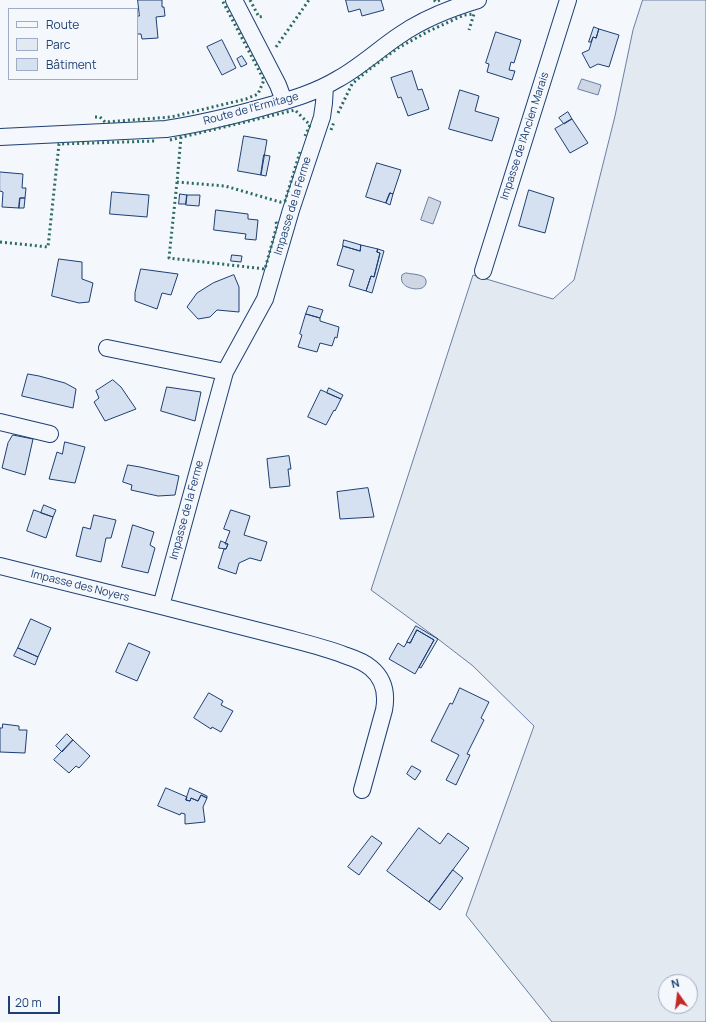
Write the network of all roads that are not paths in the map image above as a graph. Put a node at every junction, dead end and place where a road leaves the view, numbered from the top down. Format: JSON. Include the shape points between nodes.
{"nodes":[{"id":1,"x":234,"y":0,"type":"edge"},
{"id":2,"x":478,"y":0,"type":"edge"},
{"id":3,"x":568,"y":0,"type":"edge"},
{"id":4,"x":325,"y":86,"type":"junction"},
{"id":5,"x":284,"y":101,"type":"junction"},
{"id":6,"x":0,"y":137,"type":"edge"},
{"id":7,"x":482,"y":271,"type":"dead end"},
{"id":8,"x":107,"y":348,"type":"dead end"},
{"id":9,"x":225,"y":372,"type":"junction"},
{"id":10,"x":0,"y":422,"type":"edge"},
{"id":11,"x":50,"y":434,"type":"dead end"},
{"id":12,"x":0,"y":566,"type":"edge"},
{"id":13,"x":161,"y":606,"type":"junction"},
{"id":14,"x":362,"y":790,"type":"dead end"}],
"edges":[{"from":1,"to":5,"type":"street","via":[[278,84]]},
{"from":2,"to":4,"type":"street","name":"Route de l'Ermitage","via":[[414,26],[350,72]]},
{"from":3,"to":7,"type":"street","name":"Impasse de l'Ancien Marais"},
{"from":4,"to":5,"type":"street","name":"Route de l'Ermitage"},
{"from":4,"to":9,"type":"street","name":"Impasse de la Ferme","via":[[322,117],[265,299]]},
{"from":5,"to":6,"type":"street","name":"Route de l'Ermitage","via":[[212,121],[166,129]]},
{"from":8,"to":9,"type":"street"},
{"from":9,"to":13,"type":"street","name":"Impasse de la Ferme"},
{"from":10,"to":11,"type":"street"},
{"from":12,"to":13,"type":"street","name":"Impasse des Noyers"},
{"from":13,"to":14,"type":"street","via":[[322,647],[358,660],[371,668],[382,682],[386,701]]}]}
